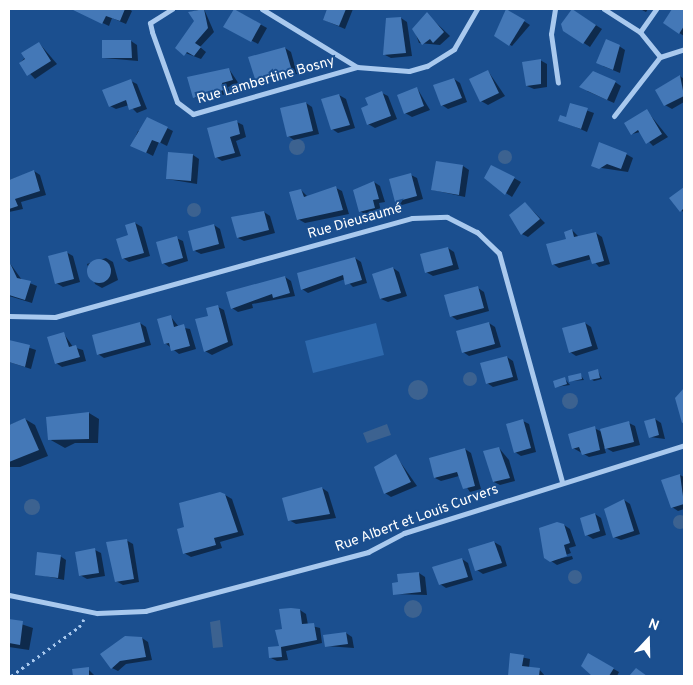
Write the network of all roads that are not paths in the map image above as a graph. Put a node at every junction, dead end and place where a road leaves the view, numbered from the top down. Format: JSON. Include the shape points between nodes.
{"nodes":[{"id":1,"x":172,"y":9,"type":"edge"},
{"id":2,"x":262,"y":9,"type":"edge"},
{"id":3,"x":555,"y":9,"type":"edge"},
{"id":4,"x":604,"y":9,"type":"edge"},
{"id":5,"x":656,"y":9,"type":"edge"},
{"id":6,"x":476,"y":12,"type":"edge"},
{"id":7,"x":640,"y":32,"type":"junction"},
{"id":8,"x":684,"y":49,"type":"edge"},
{"id":9,"x":660,"y":57,"type":"junction"},
{"id":10,"x":357,"y":67,"type":"junction"},
{"id":11,"x":558,"y":83,"type":"dead end"},
{"id":12,"x":614,"y":116,"type":"dead end"},
{"id":13,"x":9,"y":316,"type":"edge"},
{"id":14,"x":684,"y":445,"type":"edge"},
{"id":15,"x":562,"y":481,"type":"junction"},
{"id":16,"x":9,"y":595,"type":"edge"}],
"edges":[{"from":1,"to":10,"type":"street","name":"Rue Lambertine Bosny","via":[[154,18],[152,32],[177,102],[193,114]]},
{"from":2,"to":10,"type":"street","name":"Rue Lambertine Bosny"},
{"from":3,"to":11,"type":"street","via":[[551,34]]},
{"from":4,"to":7,"type":"street"},
{"from":5,"to":7,"type":"street"},
{"from":6,"to":10,"type":"street","name":"Rue Lambertine Bosny","via":[[454,49],[427,66],[409,71]]},
{"from":7,"to":9,"type":"street"},
{"from":8,"to":9,"type":"street"},
{"from":9,"to":12,"type":"street"},
{"from":13,"to":15,"type":"street","name":"Rue Dieusaumé","via":[[55,316],[412,218],[448,217],[477,232],[499,253]]},
{"from":14,"to":15,"type":"street","name":"Rue Albert et Louis Curvers"},
{"from":15,"to":16,"type":"street","name":"Rue Albert et Louis Curvers","via":[[404,533],[359,555],[145,611],[88,611]]}]}
